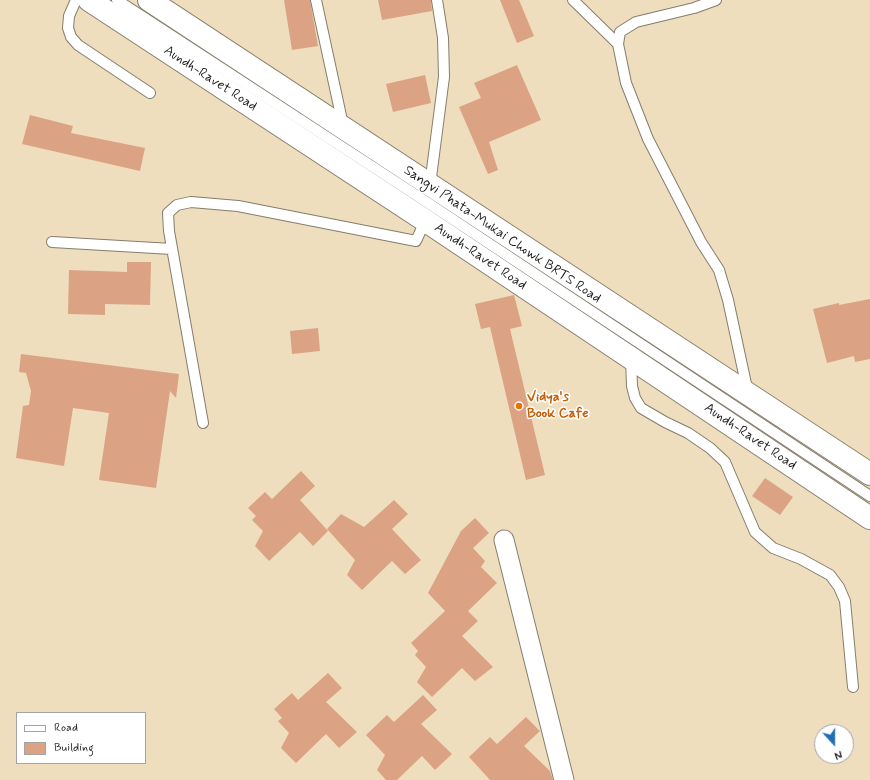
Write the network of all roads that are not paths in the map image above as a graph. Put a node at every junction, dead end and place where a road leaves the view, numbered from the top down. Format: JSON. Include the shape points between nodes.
{"nodes":[{"id":1,"x":76,"y":0,"type":"edge"},
{"id":2,"x":89,"y":0,"type":"edge"},
{"id":3,"x":117,"y":0,"type":"edge"},
{"id":4,"x":149,"y":0,"type":"edge"},
{"id":5,"x":316,"y":0,"type":"edge"},
{"id":6,"x":438,"y":0,"type":"edge"},
{"id":7,"x":573,"y":0,"type":"edge"},
{"id":8,"x":716,"y":0,"type":"edge"},
{"id":9,"x":618,"y":44,"type":"junction"},
{"id":10,"x":150,"y":93,"type":"dead end"},
{"id":11,"x":344,"y":127,"type":"junction"},
{"id":12,"x":428,"y":203,"type":"junction"},
{"id":13,"x":52,"y":242,"type":"dead end"},
{"id":14,"x":172,"y":249,"type":"junction"},
{"id":15,"x":631,"y":358,"type":"junction"},
{"id":16,"x":749,"y":395,"type":"junction"},
{"id":17,"x":203,"y":423,"type":"dead end"},
{"id":18,"x":870,"y":474,"type":"edge"},
{"id":19,"x":870,"y":496,"type":"edge"},
{"id":20,"x":870,"y":518,"type":"edge"},
{"id":21,"x":504,"y":540,"type":"dead end"},
{"id":22,"x":853,"y":686,"type":"dead end"},
{"id":23,"x":564,"y":780,"type":"edge"}],
"edges":[{"from":1,"to":10,"type":"lane","via":[[69,16],[68,28],[71,37],[78,45]]},
{"from":2,"to":12,"type":"main road","name":"Aundh-Ravet Road"},
{"from":3,"to":12,"type":"lane","name":"Sangvi Phata-Mukai Chowk BRTS Road"},
{"from":4,"to":11,"type":"main road","name":"Aundh-Ravet Road"},
{"from":5,"to":11,"type":"lane"},
{"from":6,"to":12,"type":"lane","via":[[443,38],[444,77]]},
{"from":7,"to":9,"type":"lane"},
{"from":8,"to":9,"type":"lane","via":[[636,22],[620,32]]},
{"from":9,"to":16,"type":"lane","via":[[626,84],[648,138],[701,242],[719,270]]},
{"from":11,"to":12,"type":"main road","name":"Aundh-Ravet Road"},
{"from":12,"to":14,"type":"lane","via":[[416,241],[238,206],[191,202],[177,205],[168,213]]},
{"from":12,"to":15,"type":"main road","name":"Aundh-Ravet Road"},
{"from":12,"to":16,"type":"main road","name":"Aundh-Ravet Road"},
{"from":12,"to":19,"type":"lane","name":"Sangvi Phata-Mukai Chowk BRTS Road"},
{"from":13,"to":14,"type":"lane"},
{"from":14,"to":17,"type":"lane"},
{"from":15,"to":20,"type":"main road","name":"Aundh-Ravet Road"},
{"from":15,"to":22,"type":"lane","via":[[633,392],[641,408],[710,448],[725,462],[755,532],[773,548],[801,559],[830,575],[839,587],[844,601]]},
{"from":16,"to":18,"type":"main road","name":"Aundh-Ravet Road"},
{"from":21,"to":23,"type":"street"}]}
